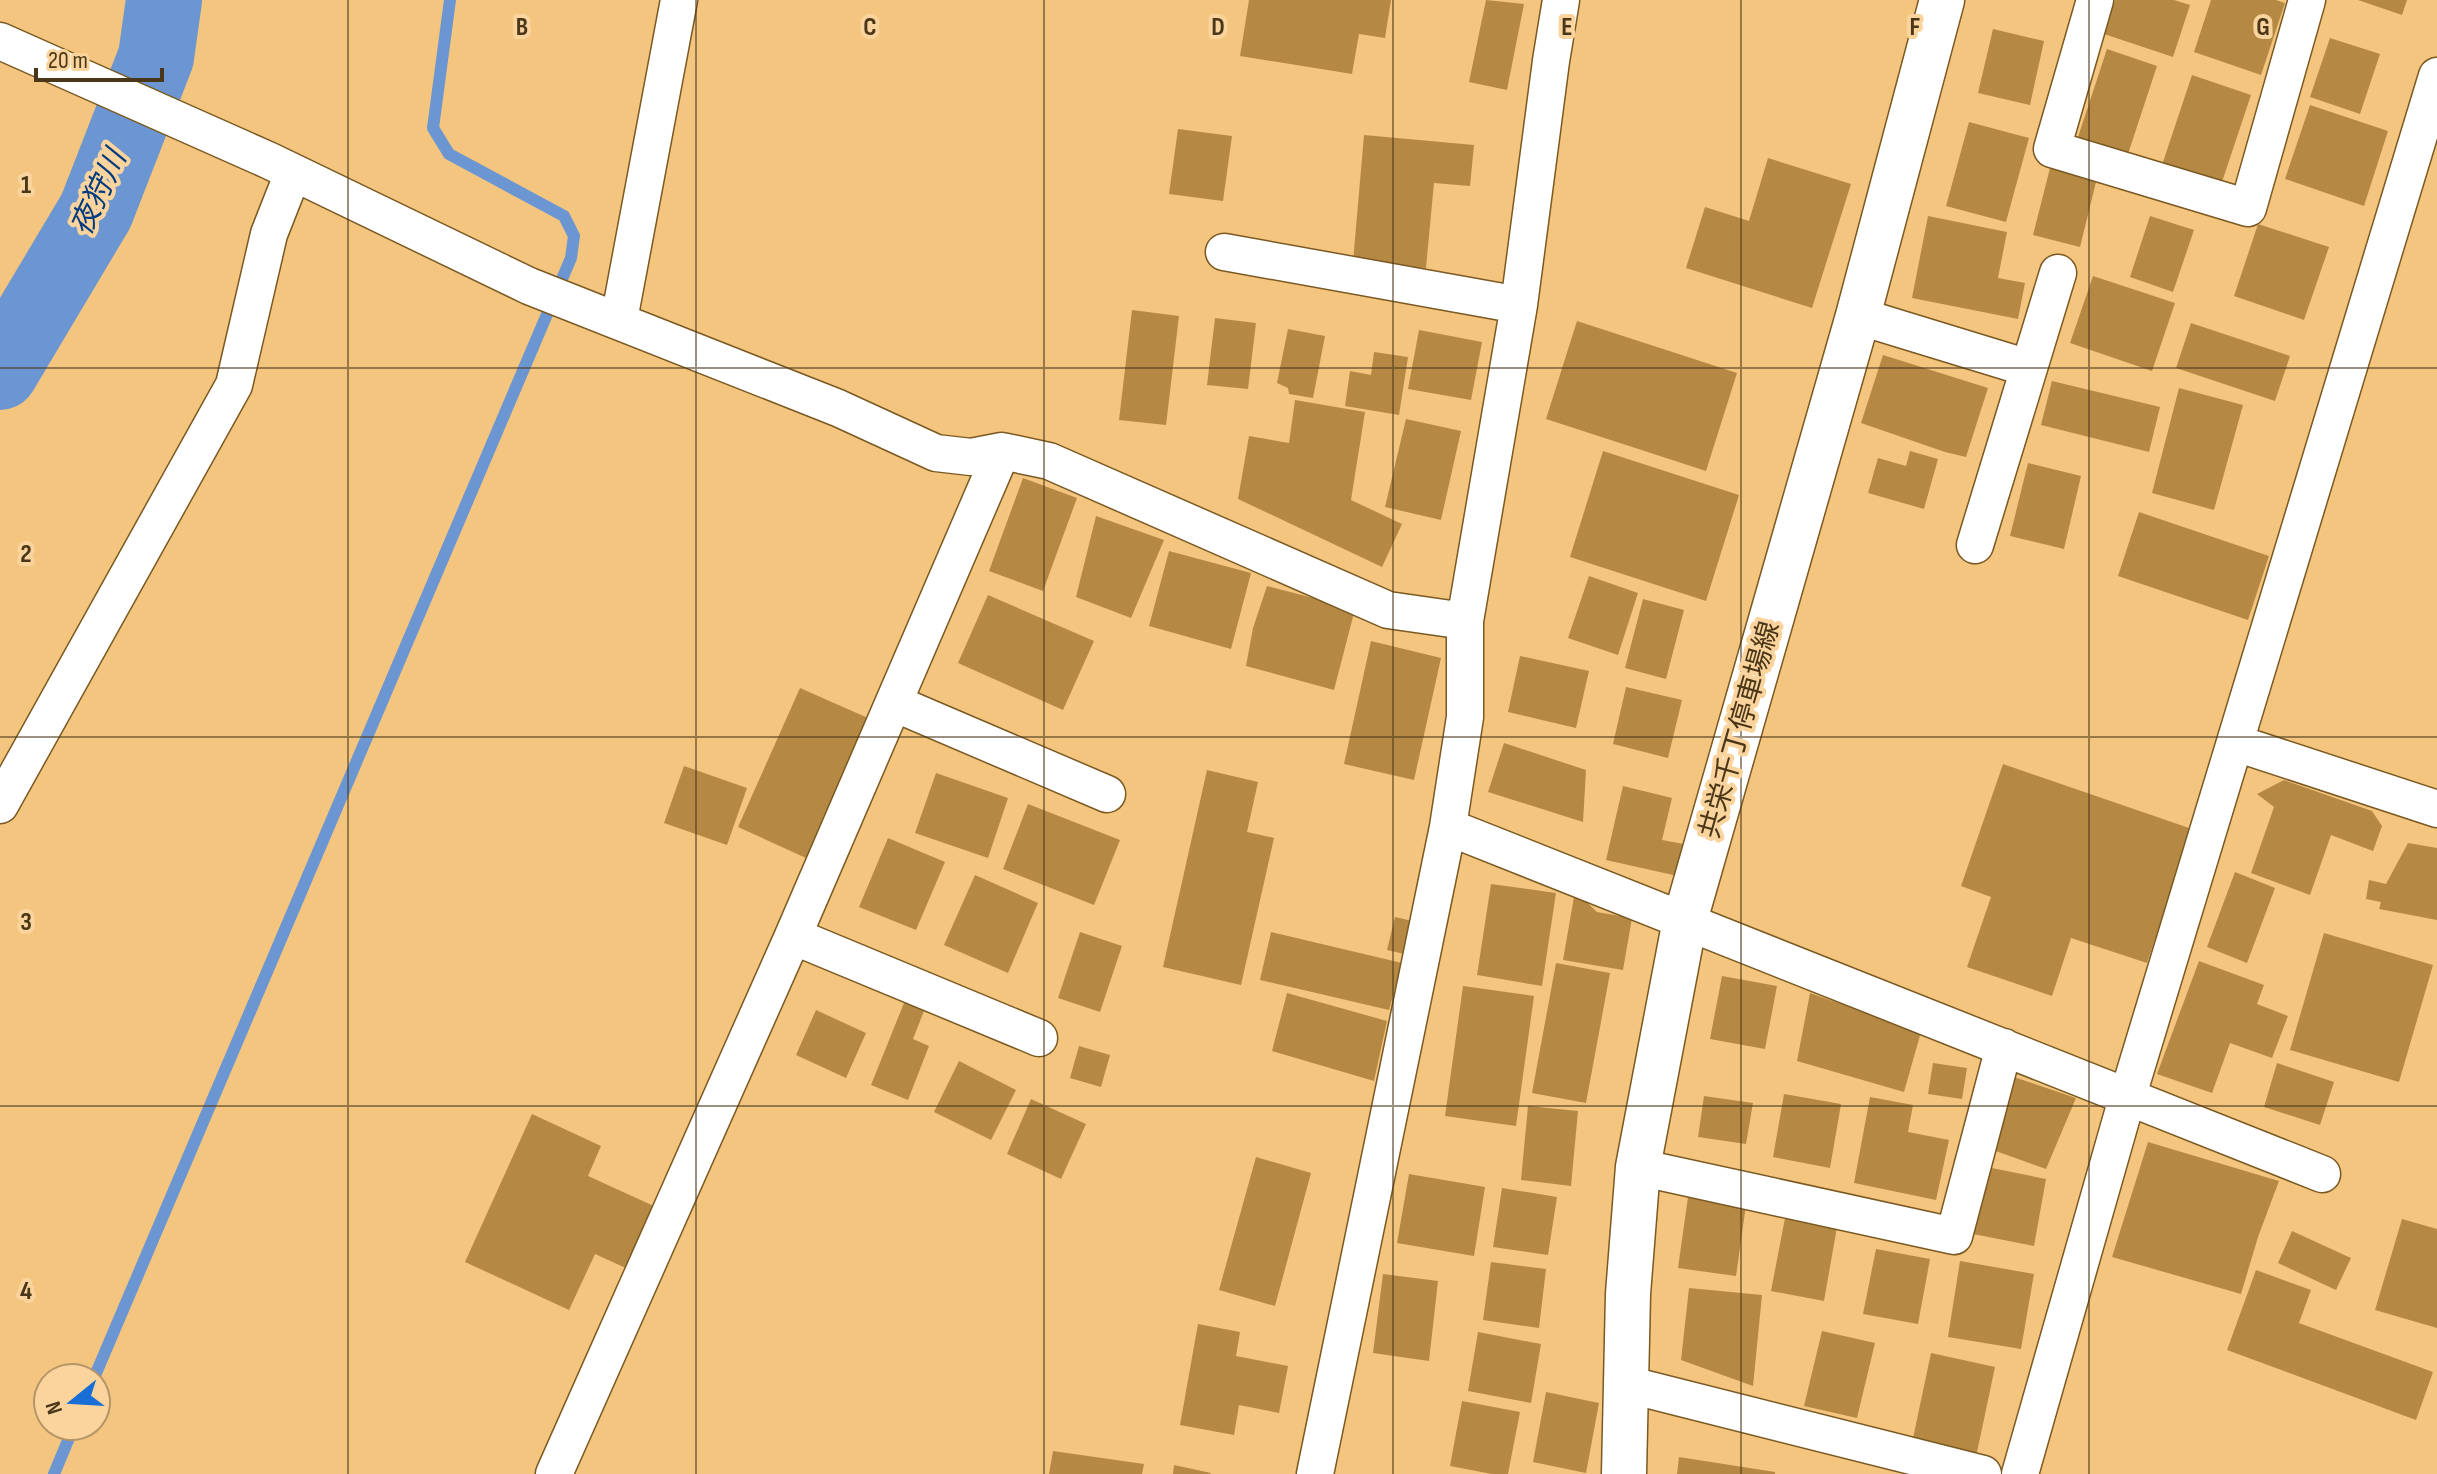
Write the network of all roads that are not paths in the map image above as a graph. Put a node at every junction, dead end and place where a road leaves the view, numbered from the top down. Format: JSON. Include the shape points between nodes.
{"nodes":[{"id":1,"x":679,"y":0,"type":"edge"},
{"id":2,"x":1561,"y":0,"type":"edge"},
{"id":3,"x":1942,"y":0,"type":"edge"},
{"id":4,"x":2095,"y":0,"type":"edge"},
{"id":5,"x":2307,"y":0,"type":"edge"},
{"id":6,"x":0,"y":41,"type":"edge"},
{"id":7,"x":2437,"y":76,"type":"edge"},
{"id":8,"x":281,"y":167,"type":"junction"},
{"id":9,"x":1224,"y":252,"type":"dead end"},
{"id":10,"x":2058,"y":273,"type":"dead end"},
{"id":11,"x":1519,"y":305,"type":"junction"},
{"id":12,"x":1858,"y":316,"type":"junction"},
{"id":13,"x":619,"y":320,"type":"junction"},
{"id":14,"x":2028,"y":368,"type":"junction"},
{"id":15,"x":1002,"y":451,"type":"junction"},
{"id":16,"x":1975,"y":545,"type":"dead end"},
{"id":17,"x":1465,"y":621,"type":"junction"},
{"id":18,"x":894,"y":703,"type":"junction"},
{"id":19,"x":2236,"y":743,"type":"junction"},
{"id":20,"x":1107,"y":794,"type":"dead end"},
{"id":21,"x":0,"y":805,"type":"edge"},
{"id":22,"x":2437,"y":809,"type":"edge"},
{"id":23,"x":1448,"y":827,"type":"junction"},
{"id":24,"x":1685,"y":920,"type":"junction"},
{"id":25,"x":793,"y":936,"type":"junction"},
{"id":26,"x":1039,"y":1038,"type":"dead end"},
{"id":27,"x":2004,"y":1047,"type":"junction"},
{"id":28,"x":2128,"y":1095,"type":"junction"},
{"id":29,"x":1638,"y":1167,"type":"junction"},
{"id":30,"x":2322,"y":1174,"type":"dead end"},
{"id":31,"x":1626,"y":1384,"type":"junction"},
{"id":32,"x":554,"y":1474,"type":"edge"},
{"id":33,"x":1315,"y":1474,"type":"edge"},
{"id":34,"x":1624,"y":1474,"type":"edge"},
{"id":35,"x":1983,"y":1474,"type":"edge"},
{"id":36,"x":2020,"y":1474,"type":"edge"}],
"edges":[{"from":1,"to":13,"type":"street"},
{"from":2,"to":11,"type":"street"},
{"from":3,"to":12,"type":"main road","name":"共栄千丁停車場線"},
{"from":4,"to":5,"type":"street","via":[[2052,149],[2248,208]]},
{"from":6,"to":8,"type":"street"},
{"from":7,"to":19,"type":"street"},
{"from":8,"to":13,"type":"street","via":[[529,286]]},
{"from":8,"to":21,"type":"street","via":[[234,385]]},
{"from":9,"to":11,"type":"street"},
{"from":10,"to":14,"type":"street"},
{"from":11,"to":17,"type":"street"},
{"from":12,"to":14,"type":"street"},
{"from":12,"to":24,"type":"main road","name":"共栄千丁停車場線"},
{"from":13,"to":15,"type":"street","via":[[936,453],[971,457]]},
{"from":14,"to":16,"type":"street"},
{"from":15,"to":17,"type":"street","via":[[1049,461],[1388,610]]},
{"from":15,"to":18,"type":"street"},
{"from":17,"to":23,"type":"street","via":[[1465,717]]},
{"from":18,"to":20,"type":"street"},
{"from":18,"to":25,"type":"street"},
{"from":19,"to":22,"type":"street"},
{"from":19,"to":28,"type":"street"},
{"from":23,"to":24,"type":"street"},
{"from":23,"to":33,"type":"street"},
{"from":24,"to":27,"type":"street"},
{"from":24,"to":29,"type":"main road","name":"共栄千丁停車場線"},
{"from":25,"to":26,"type":"street"},
{"from":25,"to":32,"type":"street"},
{"from":27,"to":28,"type":"street"},
{"from":27,"to":29,"type":"street","via":[[1954,1236]]},
{"from":28,"to":30,"type":"street"},
{"from":28,"to":36,"type":"street"},
{"from":29,"to":31,"type":"main road","name":"共栄千丁停車場線"},
{"from":31,"to":34,"type":"main road","name":"共栄千丁停車場線"},
{"from":31,"to":35,"type":"street"}]}
